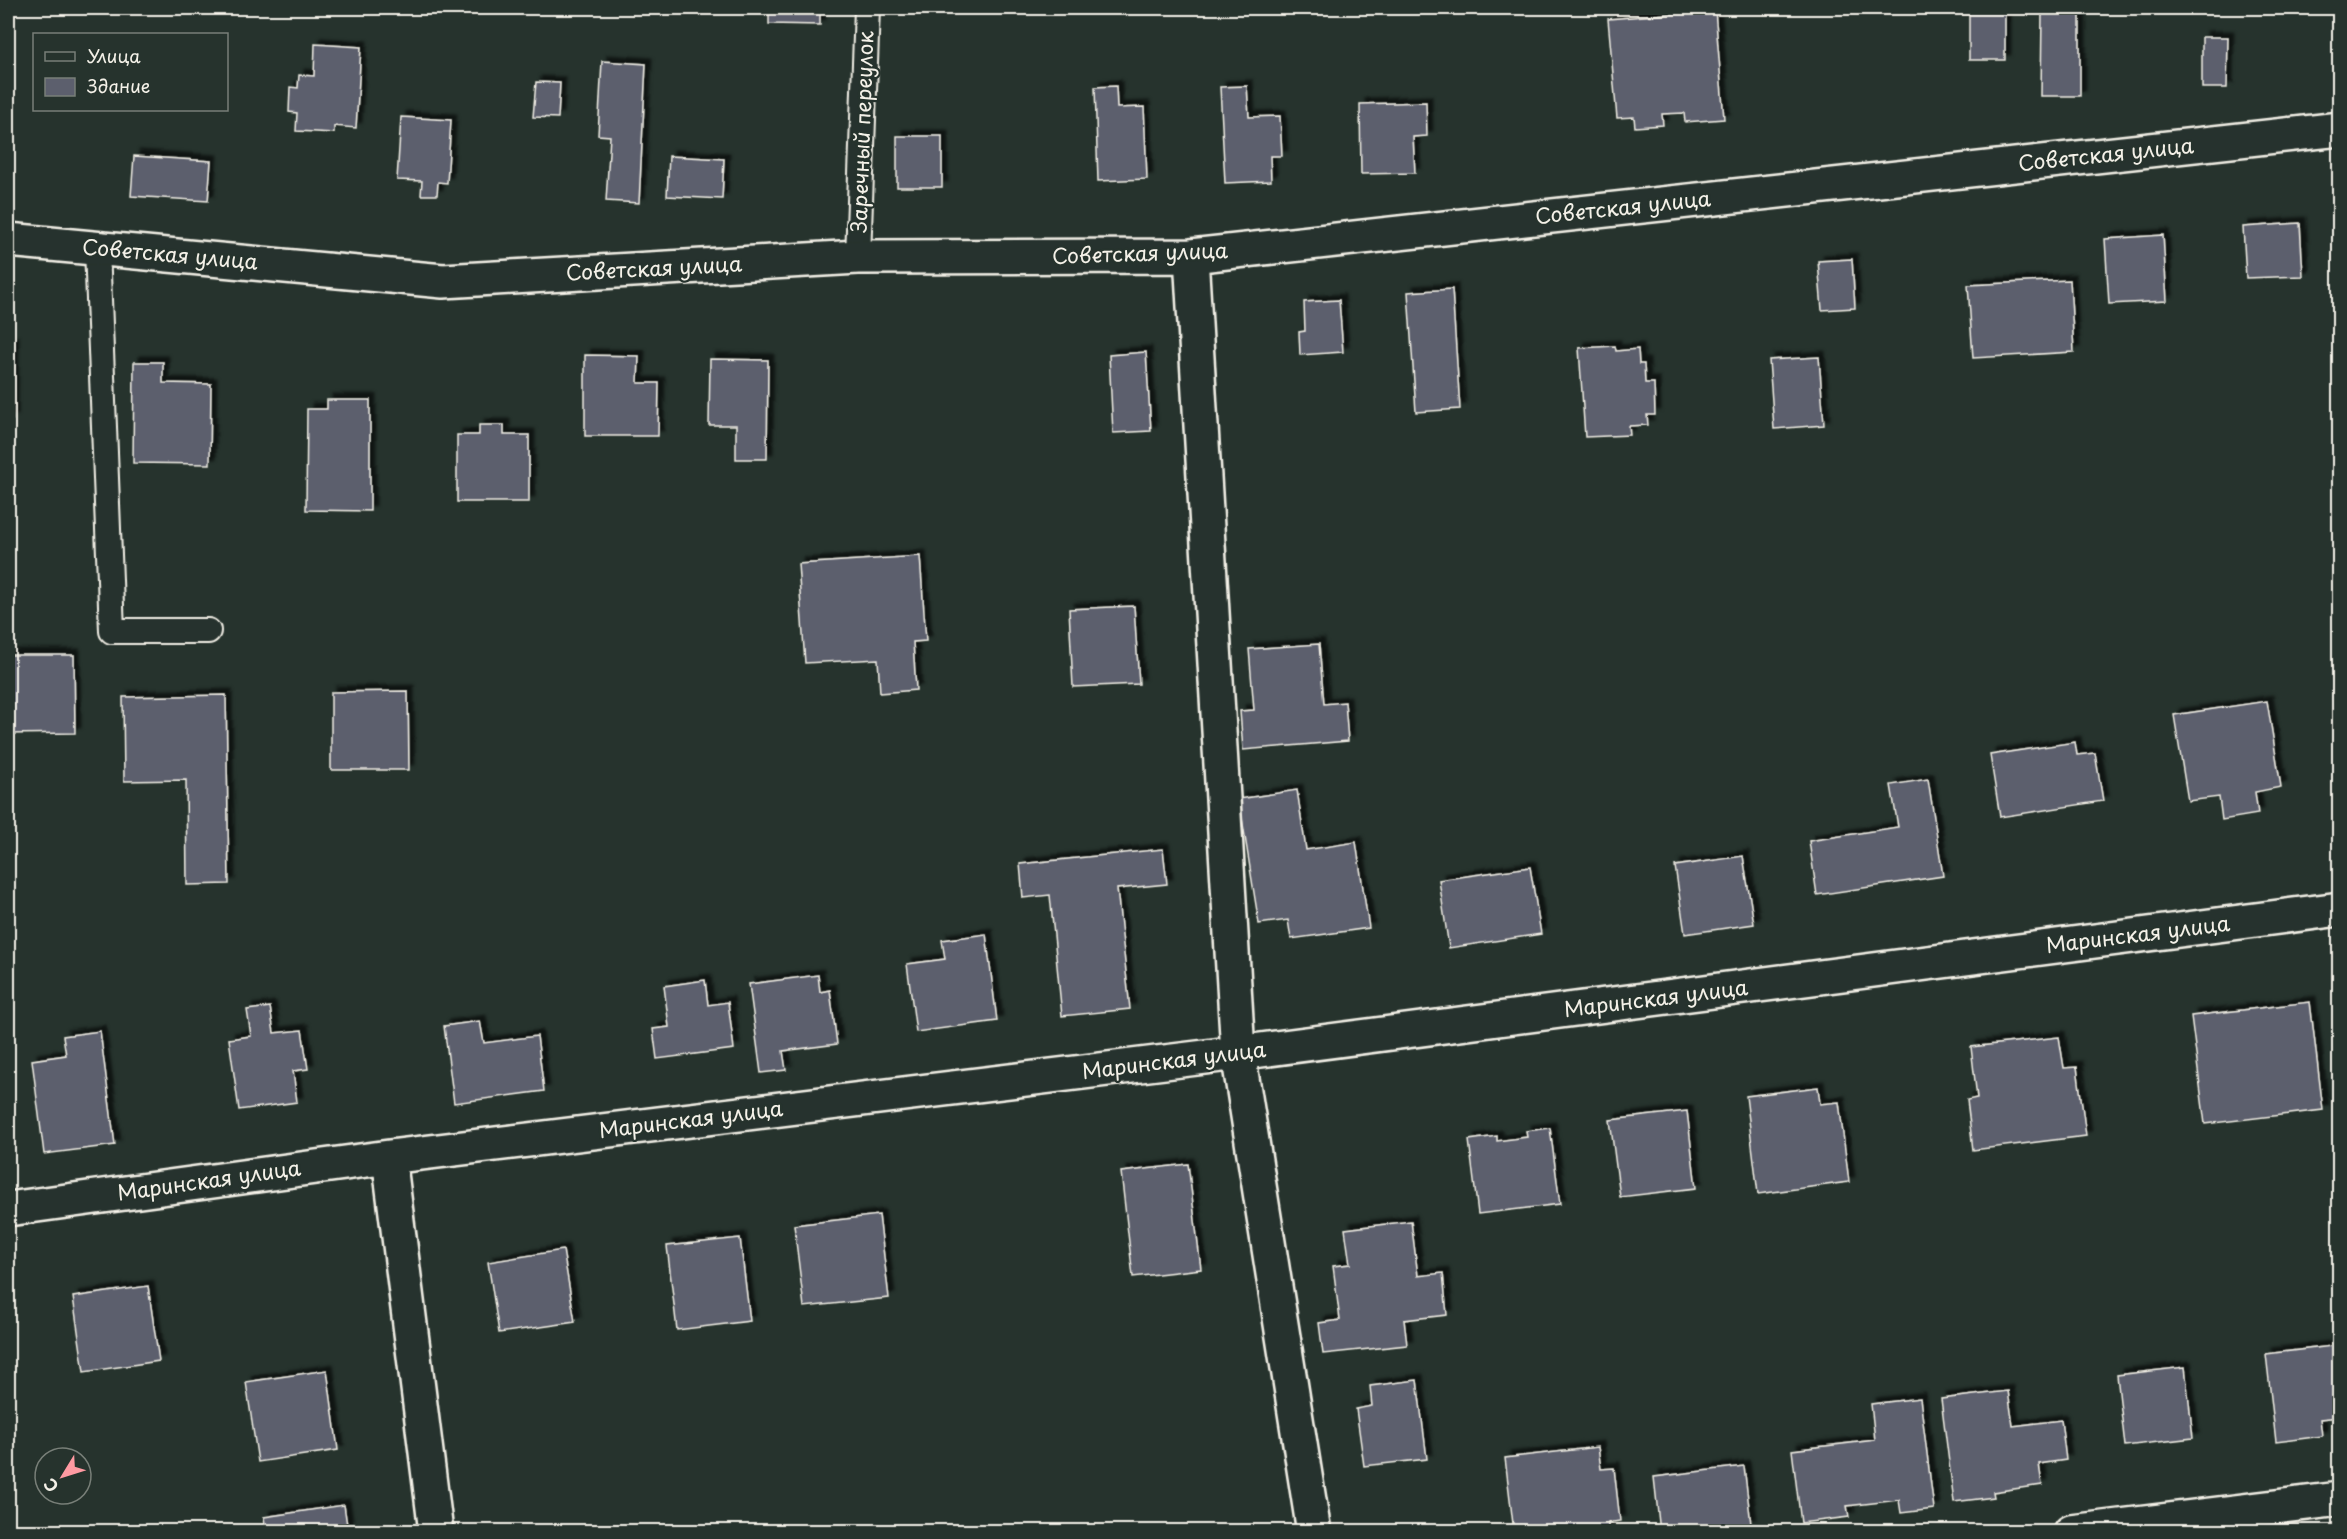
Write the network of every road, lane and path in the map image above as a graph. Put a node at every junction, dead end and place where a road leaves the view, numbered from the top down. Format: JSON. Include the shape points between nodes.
{"nodes":[{"id":1,"x":867,"y":8,"type":"edge"},
{"id":2,"x":2340,"y":129,"type":"edge"},
{"id":3,"x":8,"y":240,"type":"edge"},
{"id":4,"x":97,"y":248,"type":"junction"},
{"id":5,"x":1191,"y":256,"type":"junction"},
{"id":6,"x":858,"y":257,"type":"junction"},
{"id":7,"x":207,"y":631,"type":"dead end"},
{"id":8,"x":2340,"y":909,"type":"edge"},
{"id":9,"x":1238,"y":1053,"type":"junction"},
{"id":10,"x":389,"y":1157,"type":"junction"},
{"id":11,"x":8,"y":1209,"type":"edge"},
{"id":12,"x":2340,"y":1499,"type":"edge"},
{"id":13,"x":436,"y":1532,"type":"edge"},
{"id":14,"x":1314,"y":1532,"type":"edge"},
{"id":15,"x":2071,"y":1532,"type":"edge"}],
"edges":[{"from":1,"to":6,"type":"lane","name":"Заречный переулок"},
{"from":2,"to":5,"type":"street","name":"Советская улица"},
{"from":3,"to":4,"type":"street","name":"Советская улица"},
{"from":4,"to":6,"type":"street","name":"Советская улица","via":[[443,281]]},
{"from":4,"to":7,"type":"lane","via":[[112,631]]},
{"from":5,"to":6,"type":"street","name":"Советская улица"},
{"from":5,"to":9,"type":"street"},
{"from":8,"to":9,"type":"street","name":"Маринская улица"},
{"from":9,"to":10,"type":"street","name":"Маринская улица"},
{"from":9,"to":14,"type":"street"},
{"from":10,"to":11,"type":"street","name":"Маринская улица"},
{"from":10,"to":13,"type":"street"},
{"from":12,"to":15,"type":"street"}]}
